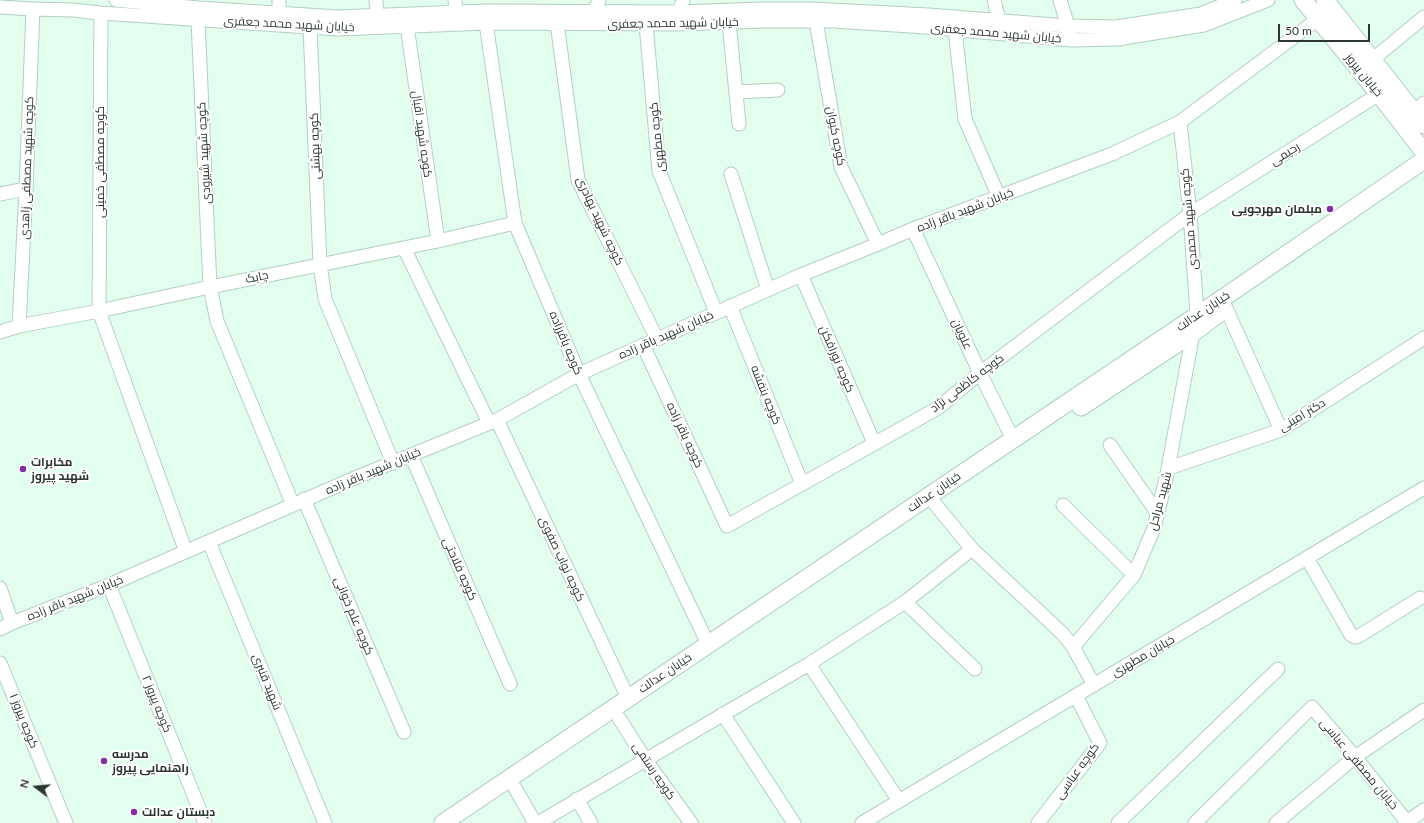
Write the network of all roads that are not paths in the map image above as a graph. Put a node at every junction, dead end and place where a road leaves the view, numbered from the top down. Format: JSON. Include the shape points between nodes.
{"nodes":[{"id":1,"x":116,"y":0,"type":"edge"},
{"id":2,"x":376,"y":0,"type":"edge"},
{"id":3,"x":994,"y":0,"type":"edge"},
{"id":4,"x":1060,"y":0,"type":"edge"},
{"id":5,"x":1235,"y":0,"type":"edge"},
{"id":6,"x":1268,"y":0,"type":"edge"},
{"id":7,"x":1303,"y":0,"type":"edge"},
{"id":8,"x":1325,"y":0,"type":"edge"},
{"id":9,"x":175,"y":3,"type":"edge"},
{"id":10,"x":0,"y":6,"type":"edge"},
{"id":11,"x":279,"y":6,"type":"edge"},
{"id":12,"x":456,"y":6,"type":"edge"},
{"id":13,"x":551,"y":6,"type":"edge"},
{"id":14,"x":597,"y":6,"type":"edge"},
{"id":15,"x":681,"y":6,"type":"edge"},
{"id":16,"x":33,"y":9,"type":"junction"},
{"id":17,"x":101,"y":13,"type":"junction"},
{"id":18,"x":377,"y":15,"type":"junction"},
{"id":19,"x":1424,"y":18,"type":"edge"},
{"id":20,"x":1318,"y":19,"type":"junction"},
{"id":21,"x":198,"y":20,"type":"junction"},
{"id":22,"x":816,"y":21,"type":"junction"},
{"id":23,"x":999,"y":21,"type":"junction"},
{"id":24,"x":729,"y":22,"type":"junction"},
{"id":25,"x":486,"y":23,"type":"junction"},
{"id":26,"x":557,"y":23,"type":"junction"},
{"id":27,"x":646,"y":24,"type":"junction"},
{"id":28,"x":407,"y":26,"type":"junction"},
{"id":29,"x":1067,"y":26,"type":"junction"},
{"id":30,"x":310,"y":27,"type":"junction"},
{"id":31,"x":956,"y":30,"type":"junction"},
{"id":32,"x":1072,"y":40,"type":"junction"},
{"id":33,"x":1372,"y":60,"type":"junction"},
{"id":34,"x":778,"y":90,"type":"dead end"},
{"id":35,"x":736,"y":92,"type":"junction"},
{"id":36,"x":1379,"y":94,"type":"junction"},
{"id":37,"x":1419,"y":108,"type":"edge"},
{"id":38,"x":1180,"y":122,"type":"junction"},
{"id":39,"x":739,"y":124,"type":"dead end"},
{"id":40,"x":1424,"y":125,"type":"edge"},
{"id":41,"x":1424,"y":152,"type":"edge"},
{"id":42,"x":1424,"y":160,"type":"edge"},
{"id":43,"x":731,"y":174,"type":"dead end"},
{"id":44,"x":1424,"y":174,"type":"edge"},
{"id":45,"x":26,"y":189,"type":"junction"},
{"id":46,"x":0,"y":194,"type":"edge"},
{"id":47,"x":999,"y":197,"type":"junction"},
{"id":48,"x":1190,"y":214,"type":"junction"},
{"id":49,"x":515,"y":223,"type":"junction"},
{"id":50,"x":914,"y":229,"type":"junction"},
{"id":51,"x":438,"y":241,"type":"junction"},
{"id":52,"x":878,"y":244,"type":"junction"},
{"id":53,"x":404,"y":248,"type":"junction"},
{"id":54,"x":320,"y":264,"type":"junction"},
{"id":55,"x":801,"y":275,"type":"junction"},
{"id":56,"x":210,"y":287,"type":"junction"},
{"id":57,"x":768,"y":290,"type":"junction"},
{"id":58,"x":730,"y":306,"type":"junction"},
{"id":59,"x":1226,"y":308,"type":"junction"},
{"id":60,"x":99,"y":311,"type":"junction"},
{"id":61,"x":716,"y":312,"type":"junction"},
{"id":62,"x":1197,"y":315,"type":"junction"},
{"id":63,"x":20,"y":326,"type":"junction"},
{"id":64,"x":0,"y":332,"type":"edge"},
{"id":65,"x":1193,"y":333,"type":"junction"},
{"id":66,"x":1424,"y":338,"type":"edge"},
{"id":67,"x":657,"y":339,"type":"junction"},
{"id":68,"x":643,"y":345,"type":"junction"},
{"id":69,"x":980,"y":373,"type":"junction"},
{"id":70,"x":579,"y":374,"type":"junction"},
{"id":71,"x":493,"y":422,"type":"junction"},
{"id":72,"x":1281,"y":430,"type":"junction"},
{"id":73,"x":1013,"y":439,"type":"junction"},
{"id":74,"x":874,"y":443,"type":"junction"},
{"id":75,"x":1110,"y":445,"type":"dead end"},
{"id":76,"x":411,"y":455,"type":"junction"},
{"id":77,"x":393,"y":463,"type":"junction"},
{"id":78,"x":1169,"y":468,"type":"junction"},
{"id":79,"x":802,"y":484,"type":"junction"},
{"id":80,"x":1424,"y":488,"type":"edge"},
{"id":81,"x":298,"y":502,"type":"junction"},
{"id":82,"x":935,"y":504,"type":"junction"},
{"id":83,"x":1063,"y":505,"type":"dead end"},
{"id":84,"x":1158,"y":514,"type":"junction"},
{"id":85,"x":727,"y":526,"type":"joint"},
{"id":86,"x":209,"y":542,"type":"junction"},
{"id":87,"x":972,"y":549,"type":"junction"},
{"id":88,"x":186,"y":552,"type":"junction"},
{"id":89,"x":1307,"y":558,"type":"junction"},
{"id":90,"x":1134,"y":575,"type":"junction"},
{"id":91,"x":109,"y":585,"type":"junction"},
{"id":92,"x":0,"y":588,"type":"edge"},
{"id":93,"x":1420,"y":598,"type":"dead end"},
{"id":94,"x":904,"y":602,"type":"junction"},
{"id":95,"x":12,"y":623,"type":"junction"},
{"id":96,"x":0,"y":629,"type":"edge"},
{"id":97,"x":708,"y":644,"type":"junction"},
{"id":98,"x":1073,"y":647,"type":"junction"},
{"id":99,"x":0,"y":663,"type":"edge"},
{"id":100,"x":809,"y":664,"type":"junction"},
{"id":101,"x":975,"y":669,"type":"dead end"},
{"id":102,"x":1278,"y":669,"type":"dead end"},
{"id":103,"x":510,"y":684,"type":"dead end"},
{"id":104,"x":1094,"y":684,"type":"junction"},
{"id":105,"x":1076,"y":696,"type":"junction"},
{"id":106,"x":628,"y":698,"type":"junction"},
{"id":107,"x":1424,"y":710,"type":"edge"},
{"id":108,"x":723,"y":714,"type":"junction"},
{"id":109,"x":619,"y":718,"type":"junction"},
{"id":110,"x":404,"y":732,"type":"dead end"},
{"id":111,"x":1356,"y":756,"type":"junction"},
{"id":112,"x":645,"y":759,"type":"junction"},
{"id":113,"x":515,"y":788,"type":"junction"},
{"id":114,"x":577,"y":800,"type":"junction"},
{"id":115,"x":899,"y":801,"type":"junction"},
{"id":116,"x":1424,"y":810,"type":"edge"},
{"id":117,"x":1406,"y":822,"type":"edge"},
{"id":118,"x":66,"y":823,"type":"edge"},
{"id":119,"x":205,"y":823,"type":"edge"},
{"id":120,"x":325,"y":823,"type":"edge"},
{"id":121,"x":443,"y":823,"type":"edge"},
{"id":122,"x":464,"y":823,"type":"edge"},
{"id":123,"x":536,"y":823,"type":"edge"},
{"id":124,"x":591,"y":823,"type":"edge"},
{"id":125,"x":690,"y":823,"type":"edge"},
{"id":126,"x":794,"y":823,"type":"edge"},
{"id":127,"x":862,"y":823,"type":"edge"},
{"id":128,"x":1038,"y":823,"type":"edge"},
{"id":129,"x":1118,"y":823,"type":"edge"},
{"id":130,"x":1195,"y":823,"type":"edge"},
{"id":131,"x":1276,"y":823,"type":"edge"}],
"edges":[{"from":1,"to":9,"type":"street","name":"خیابان شهید محمد جعفری"},
{"from":2,"to":18,"type":"street"},
{"from":3,"to":23,"type":"street"},
{"from":4,"to":29,"type":"street"},
{"from":5,"to":29,"type":"street","name":"خیابان شهید محمد جعفری","via":[[1201,14],[1116,27]]},
{"from":6,"to":32,"type":"street","name":"خیابان شهید محمد جعفری","via":[[1204,25],[1117,39]]},
{"from":7,"to":20,"type":"main road","name":"خیابان پیروز"},
{"from":8,"to":33,"type":"main road","name":"خیابان پیروز"},
{"from":9,"to":11,"type":"street","name":"خیابان شهید محمد جعفری"},
{"from":10,"to":16,"type":"street","name":"خیابان شهید محمد جعفری"},
{"from":11,"to":18,"type":"street","name":"خیابان شهید محمد جعفری","via":[[338,17]]},
{"from":12,"to":13,"type":"street","name":"خیابان شهید محمد جعفری"},
{"from":12,"to":18,"type":"street","name":"خیابان شهید محمد جعفری"},
{"from":13,"to":14,"type":"street","name":"خیابان شهید محمد جعفری"},
{"from":14,"to":15,"type":"street","name":"خیابان شهید محمد جعفری"},
{"from":15,"to":23,"type":"street","name":"خیابان شهید محمد جعفری","via":[[811,8]]},
{"from":16,"to":17,"type":"street","name":"خیابان شهید محمد جعفری"},
{"from":16,"to":45,"type":"street","name":"کوچه شهید مصطفی زاهدی"},
{"from":17,"to":21,"type":"street","name":"خیابان شهید محمد جعفری"},
{"from":17,"to":60,"type":"street","name":"کوچه مصطفی خمینی"},
{"from":19,"to":33,"type":"street"},
{"from":20,"to":36,"type":"main road","name":"خیابان پیروز"},
{"from":20,"to":38,"type":"street","name":"خیابان شهید باقر زاده"},
{"from":21,"to":30,"type":"street","name":"خیابان شهید محمد جعفری"},
{"from":21,"to":56,"type":"street","name":"کوچه شهید شیرودی"},
{"from":22,"to":24,"type":"street","name":"خیابان شهید محمد جعفری"},
{"from":22,"to":31,"type":"street","name":"خیابان شهید محمد جعفری"},
{"from":22,"to":52,"type":"street","name":"کوچه کیوان","via":[[841,167]]},
{"from":23,"to":29,"type":"street","name":"خیابان شهید محمد جعفری"},
{"from":24,"to":27,"type":"street","name":"خیابان شهید محمد جعفری"},
{"from":24,"to":35,"type":"street"},
{"from":25,"to":26,"type":"street","name":"خیابان شهید محمد جعفری"},
{"from":25,"to":28,"type":"street","name":"خیابان شهید محمد جعفری"},
{"from":25,"to":49,"type":"street","name":"کوچه باقرزاده"},
{"from":26,"to":27,"type":"street","name":"خیابان شهید محمد جعفری"},
{"from":26,"to":67,"type":"street","name":"کوچه شهید بهادری","via":[[578,180]]},
{"from":27,"to":61,"type":"street","name":"کوچه مطهری","via":[[659,171]]},
{"from":28,"to":30,"type":"street","name":"خیابان شهید محمد جعفری","via":[[338,29]]},
{"from":28,"to":51,"type":"street","name":"کوچه شهید اقبال"},
{"from":29,"to":32,"type":"street"},
{"from":30,"to":54,"type":"street","name":"کوچه بهشتی"},
{"from":31,"to":32,"type":"street","name":"خیابان شهید محمد جعفری"},
{"from":31,"to":47,"type":"street","via":[[965,119]]},
{"from":33,"to":37,"type":"main road","name":"خیابان پیروز"},
{"from":34,"to":35,"type":"street"},
{"from":35,"to":39,"type":"street"},
{"from":36,"to":41,"type":"main road","name":"خیابان پیروز"},
{"from":36,"to":48,"type":"street","name":"رحیمی"},
{"from":37,"to":40,"type":"main road","name":"خیابان پیروز"},
{"from":38,"to":47,"type":"street","name":"خیابان شهید باقر زاده","via":[[1112,154]]},
{"from":38,"to":48,"type":"street","name":"کوچه شهید محمدی"},
{"from":42,"to":62,"type":"main road","name":"خیابان عدالت"},
{"from":43,"to":57,"type":"street"},
{"from":44,"to":59,"type":"main road","name":"خیابان عدالت"},
{"from":45,"to":46,"type":"street"},
{"from":45,"to":63,"type":"street","name":"کوچه شهید مصطفی زاهدی"},
{"from":47,"to":50,"type":"street","name":"خیابان شهید باقر زاده"},
{"from":48,"to":62,"type":"street","name":"کوچه شهید محمدی"},
{"from":48,"to":69,"type":"street","name":"کوچه کاظمی نژاد"},
{"from":49,"to":51,"type":"street","name":"چابک"},
{"from":49,"to":70,"type":"street","name":"کوچه باقرزاده"},
{"from":50,"to":52,"type":"street","name":"خیابان شهید باقر زاده"},
{"from":50,"to":69,"type":"street","name":"علویان"},
{"from":51,"to":53,"type":"street","name":"چابک"},
{"from":52,"to":55,"type":"street","name":"خیابان شهید باقر زاده"},
{"from":53,"to":54,"type":"street","name":"چابک"},
{"from":53,"to":71,"type":"street","name":"کوچه نواب صفوی"},
{"from":54,"to":56,"type":"street","name":"چابک"},
{"from":54,"to":77,"type":"street","name":"کوچه بهشتی","via":[[325,299]]},
{"from":55,"to":57,"type":"street","name":"خیابان شهید باقر زاده"},
{"from":55,"to":74,"type":"street","name":"کوچه نورافکن"},
{"from":56,"to":60,"type":"street","name":"چابک"},
{"from":56,"to":81,"type":"street","name":"کوچه شهید شیرودی","via":[[216,321]]},
{"from":57,"to":58,"type":"street","name":"خیابان شهید باقر زاده"},
{"from":58,"to":61,"type":"street","name":"خیابان شهید باقر زاده"},
{"from":58,"to":79,"type":"street","name":"کوچه بنفشه"},
{"from":59,"to":65,"type":"main road","name":"خیابان عدالت"},
{"from":59,"to":72,"type":"street"},
{"from":60,"to":63,"type":"street","name":"چابک"},
{"from":60,"to":88,"type":"street"},
{"from":61,"to":67,"type":"street","name":"خیابان شهید باقر زاده"},
{"from":62,"to":73,"type":"main road","name":"خیابان عدالت"},
{"from":63,"to":64,"type":"street","name":"چابک"},
{"from":65,"to":78,"type":"street","name":"شهید مراحل"},
{"from":65,"to":82,"type":"main road","name":"خیابان عدالت"},
{"from":66,"to":72,"type":"street","name":"دکتر امینی"},
{"from":67,"to":68,"type":"street","name":"خیابان شهید باقر زاده"},
{"from":68,"to":70,"type":"street","name":"خیابان شهید باقر زاده"},
{"from":68,"to":85,"type":"street","name":"کوچه باقر زاده"},
{"from":69,"to":73,"type":"street","name":"علویان"},
{"from":69,"to":74,"type":"street","name":"کوچه کاظمی نژاد","via":[[938,408]]},
{"from":70,"to":71,"type":"street","name":"خیابان شهید باقر زاده"},
{"from":70,"to":97,"type":"street","name":"کوچه باقرزاده"},
{"from":71,"to":76,"type":"street","name":"خیابان شهید باقر زاده"},
{"from":71,"to":106,"type":"street","name":"کوچه نواب صفوی"},
{"from":72,"to":78,"type":"street","name":"دکتر امینی"},
{"from":73,"to":97,"type":"main road","name":"خیابان عدالت"},
{"from":74,"to":79,"type":"street","name":"کوچه کاظمی نژاد"},
{"from":75,"to":84,"type":"street"},
{"from":76,"to":77,"type":"street","name":"خیابان شهید باقر زاده"},
{"from":76,"to":103,"type":"street","name":"کوچه فلاحتی"},
{"from":77,"to":81,"type":"street","name":"خیابان شهید باقر زاده"},
{"from":78,"to":84,"type":"street","name":"شهید مراحل"},
{"from":79,"to":85,"type":"street","name":"کوچه کاظمی نژاد"},
{"from":80,"to":89,"type":"street","name":"خیابان مطهری"},
{"from":81,"to":86,"type":"street","name":"خیابان شهید باقر زاده"},
{"from":81,"to":110,"type":"street","name":"کوچه علم خوانی"},
{"from":82,"to":87,"type":"street"},
{"from":82,"to":109,"type":"main road","name":"خیابان عدالت"},
{"from":83,"to":90,"type":"street"},
{"from":84,"to":90,"type":"street","name":"شهید مراحل"},
{"from":86,"to":88,"type":"street","name":"خیابان شهید باقر زاده"},
{"from":86,"to":120,"type":"street","name":"شهید قنبری"},
{"from":87,"to":94,"type":"street"},
{"from":87,"to":98,"type":"street","via":[[1063,634]]},
{"from":88,"to":91,"type":"street","name":"خیابان شهید باقر زاده"},
{"from":89,"to":93,"type":"street","via":[[1351,635],[1355,637]]},
{"from":89,"to":104,"type":"street","name":"خیابان مطهری"},
{"from":90,"to":98,"type":"street","name":"شهید مراحل"},
{"from":91,"to":95,"type":"street","name":"خیابان شهید باقر زاده"},
{"from":91,"to":119,"type":"street","name":"کوچه پیروز ۲"},
{"from":92,"to":95,"type":"street"},
{"from":94,"to":100,"type":"street"},
{"from":94,"to":101,"type":"street"},
{"from":95,"to":96,"type":"street","name":"خیابان شهید باقر زاده"},
{"from":97,"to":106,"type":"main road","name":"خیابان عدالت"},
{"from":98,"to":104,"type":"street"},
{"from":99,"to":118,"type":"street","name":"کوچه پیروز ۱"},
{"from":100,"to":108,"type":"street"},
{"from":100,"to":115,"type":"street"},
{"from":102,"to":129,"type":"street"},
{"from":104,"to":105,"type":"street","name":"خیابان مطهری"},
{"from":105,"to":115,"type":"street","name":"خیابان مطهری"},
{"from":105,"to":128,"type":"street","name":"کوچه عباسی","via":[[1100,742]]},
{"from":106,"to":121,"type":"main road","name":"خیابان عدالت"},
{"from":107,"to":111,"type":"street"},
{"from":108,"to":112,"type":"street"},
{"from":108,"to":126,"type":"street"},
{"from":109,"to":112,"type":"street","name":"کوچه رستمی"},
{"from":109,"to":113,"type":"main road","name":"خیابان عدالت"},
{"from":111,"to":117,"type":"street","name":"خیابان مصطفی عباسی"},
{"from":111,"to":130,"type":"street","name":"خیابان مصطفی عباسی","via":[[1312,707]]},
{"from":111,"to":131,"type":"street"},
{"from":112,"to":114,"type":"street"},
{"from":112,"to":125,"type":"street","name":"کوچه رستمی"},
{"from":113,"to":122,"type":"main road","name":"خیابان عدالت"},
{"from":113,"to":123,"type":"street"},
{"from":114,"to":123,"type":"street"},
{"from":114,"to":124,"type":"street"},
{"from":115,"to":127,"type":"street","name":"خیابان مطهری"},
{"from":116,"to":117,"type":"street"}]}
